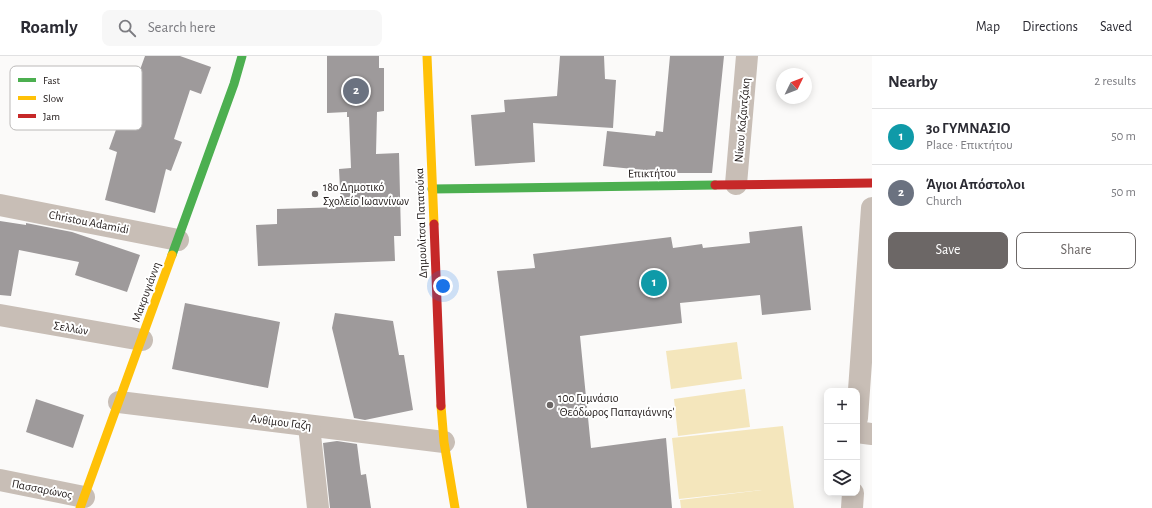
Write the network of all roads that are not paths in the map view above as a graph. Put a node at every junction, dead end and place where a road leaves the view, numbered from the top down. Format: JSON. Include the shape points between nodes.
{"nodes":[{"id":1,"x":242,"y":56,"type":"edge"},
{"id":2,"x":248,"y":56,"type":"edge"},
{"id":3,"x":427,"y":56,"type":"edge"},
{"id":4,"x":747,"y":56,"type":"edge"},
{"id":5,"x":234,"y":84,"type":"junction"},
{"id":6,"x":872,"y":183,"type":"edge"},
{"id":7,"x":736,"y":184,"type":"junction"},
{"id":8,"x":432,"y":189,"type":"junction"},
{"id":9,"x":0,"y":205,"type":"edge"},
{"id":10,"x":872,"y":208,"type":"edge"},
{"id":11,"x":178,"y":240,"type":"junction"},
{"id":12,"x":0,"y":316,"type":"edge"},
{"id":13,"x":142,"y":340,"type":"junction"},
{"id":14,"x":859,"y":388,"type":"edge"},
{"id":15,"x":119,"y":402,"type":"junction"},
{"id":16,"x":309,"y":426,"type":"junction"},
{"id":17,"x":860,"y":432,"type":"edge"},
{"id":18,"x":872,"y":434,"type":"edge"},
{"id":19,"x":444,"y":442,"type":"junction"},
{"id":20,"x":0,"y":480,"type":"edge"},
{"id":21,"x":853,"y":496,"type":"edge"},
{"id":22,"x":82,"y":502,"type":"edge"},
{"id":23,"x":318,"y":508,"type":"edge"},
{"id":24,"x":455,"y":508,"type":"edge"},
{"id":25,"x":852,"y":508,"type":"edge"}],
"edges":[{"from":1,"to":5,"type":"main road","name":"Μακρυγιάννη"},
{"from":2,"to":5,"type":"main road","name":"Μακρυγιάννη"},
{"from":3,"to":8,"type":"main road","name":"Δημουλίτσα Πατατούκα"},
{"from":4,"to":7,"type":"street","name":"Νίκου Καζαντζάκη"},
{"from":5,"to":11,"type":"main road","name":"Μακρυγιάννη"},
{"from":6,"to":7,"type":"main road","name":"Επικτήτου"},
{"from":7,"to":8,"type":"main road","name":"Επικτήτου"},
{"from":8,"to":19,"type":"main road","name":"Δημουλίτσα Πατατούκα"},
{"from":9,"to":11,"type":"street","name":"Christou Adamidi"},
{"from":10,"to":14,"type":"street"},
{"from":11,"to":13,"type":"main road","name":"Μακρυγιάννη"},
{"from":12,"to":13,"type":"street","name":"Σελλών"},
{"from":13,"to":15,"type":"main road","name":"Μακρυγιάννη"},
{"from":15,"to":16,"type":"street","name":"Ανθίμου Γαζη"},
{"from":15,"to":22,"type":"main road","name":"Μακρυγιάννη"},
{"from":16,"to":19,"type":"street","name":"Ανθίμου Γαζη"},
{"from":16,"to":23,"type":"street"},
{"from":17,"to":18,"type":"street"},
{"from":19,"to":24,"type":"main road","name":"Δημουλίτσα Πατατούκα"},
{"from":20,"to":22,"type":"street","name":"Πασσαρώνος"},
{"from":21,"to":25,"type":"street"}]}
